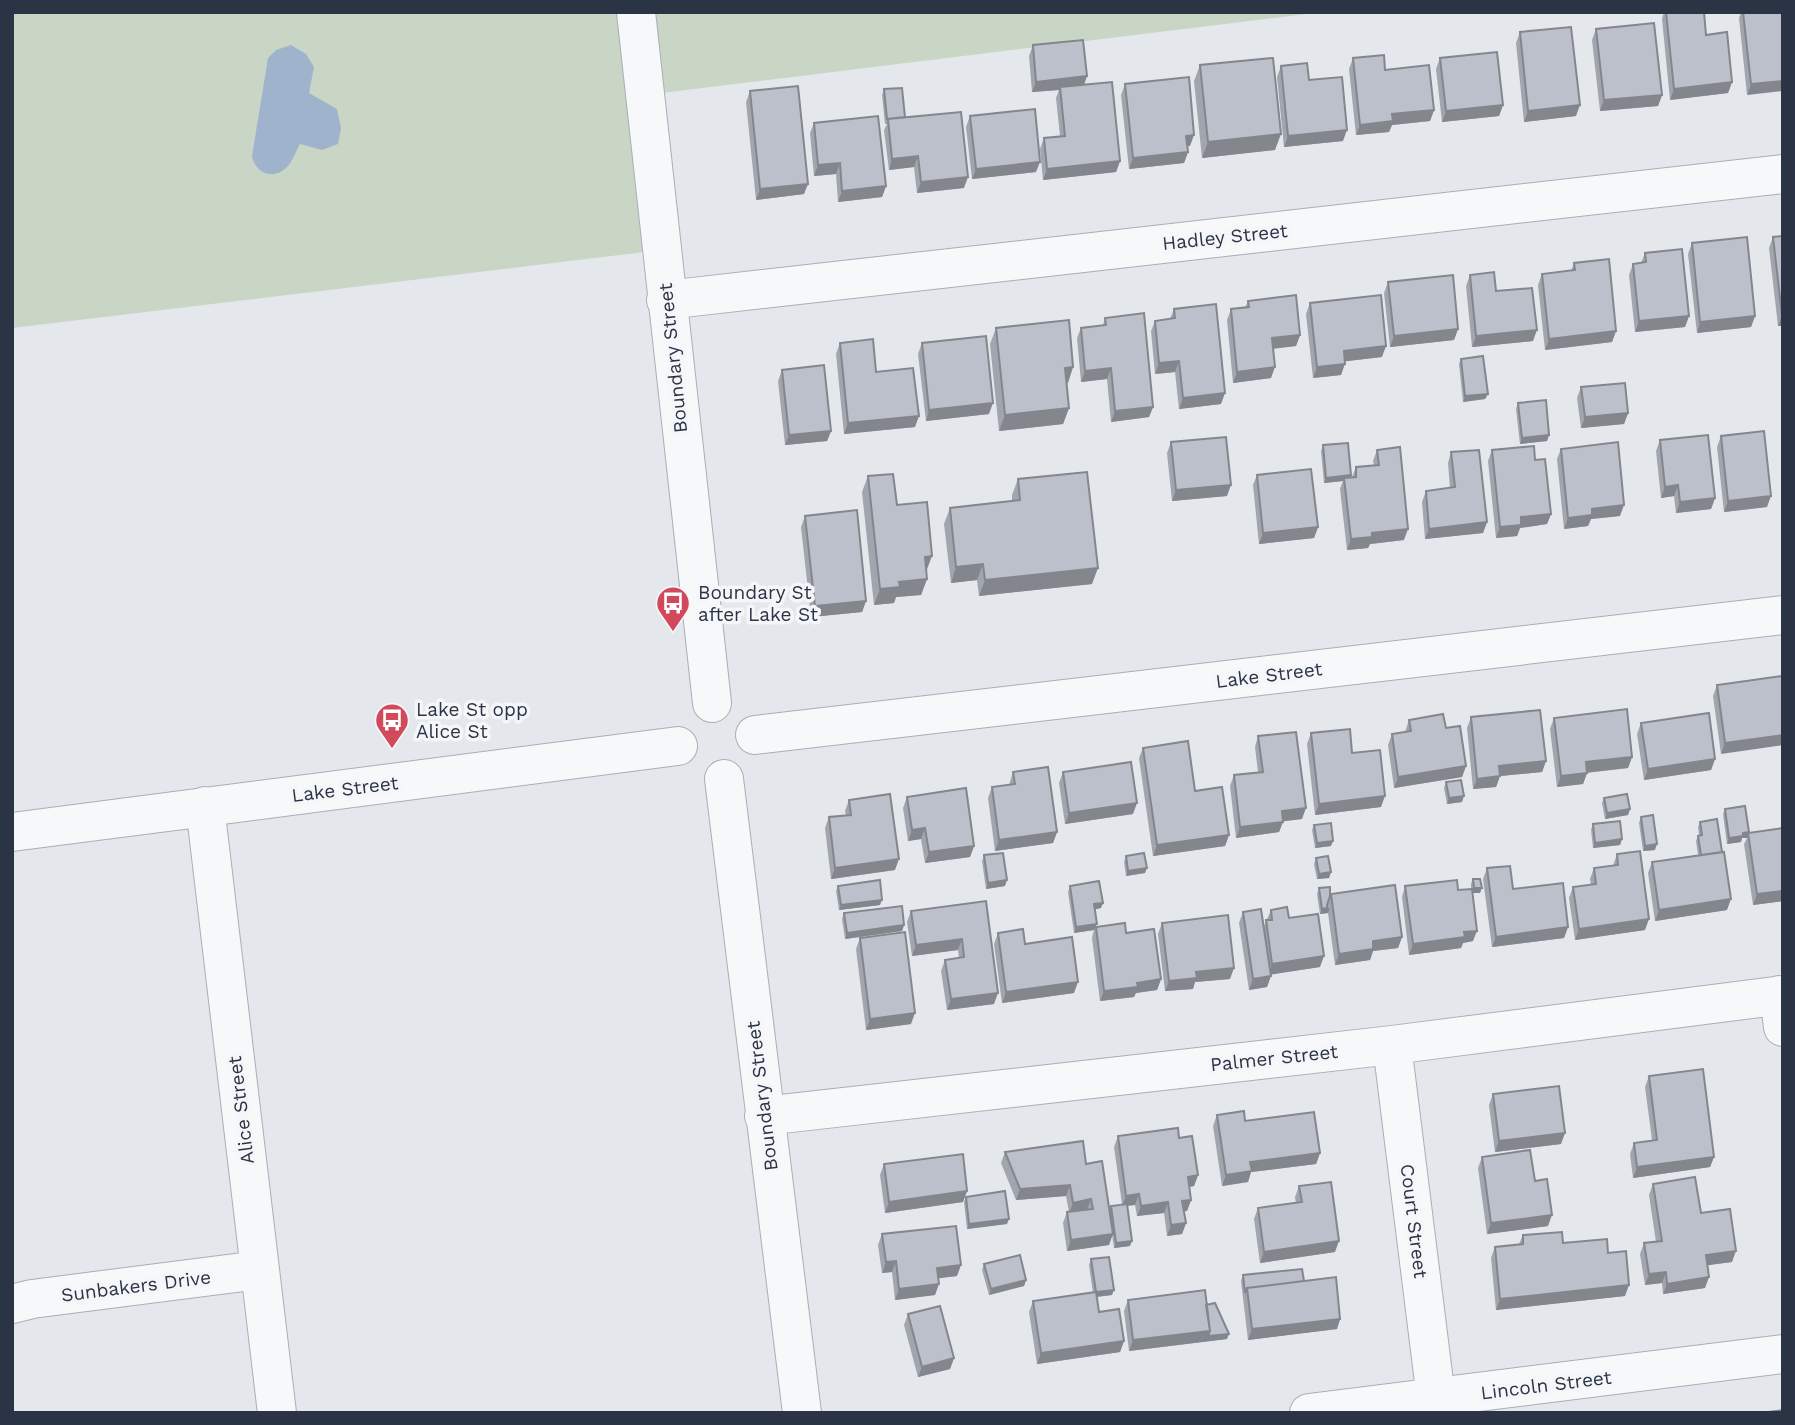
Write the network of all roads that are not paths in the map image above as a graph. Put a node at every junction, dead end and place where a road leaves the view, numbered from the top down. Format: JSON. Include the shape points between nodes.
{"nodes":[{"id":1,"x":636,"y":12,"type":"edge"},
{"id":2,"x":1783,"y":174,"type":"edge"},
{"id":3,"x":666,"y":300,"type":"junction"},
{"id":4,"x":1783,"y":615,"type":"edge"},
{"id":5,"x":712,"y":703,"type":"junction"},
{"id":6,"x":755,"y":735,"type":"junction"},
{"id":7,"x":678,"y":746,"type":"junction"},
{"id":8,"x":724,"y":779,"type":"junction"},
{"id":9,"x":205,"y":806,"type":"junction"},
{"id":10,"x":12,"y":832,"type":"edge"},
{"id":11,"x":1781,"y":1006,"type":"edge"},
{"id":12,"x":1392,"y":1045,"type":"junction"},
{"id":13,"x":764,"y":1116,"type":"junction"},
{"id":14,"x":259,"y":1270,"type":"junction"},
{"id":15,"x":12,"y":1304,"type":"edge"},
{"id":16,"x":1783,"y":1354,"type":"edge"},
{"id":17,"x":1436,"y":1398,"type":"junction"},
{"id":18,"x":277,"y":1413,"type":"edge"},
{"id":19,"x":802,"y":1413,"type":"edge"},
{"id":20,"x":1309,"y":1413,"type":"edge"}],
"edges":[{"from":1,"to":3,"type":"street","name":"Boundary Street"},
{"from":2,"to":3,"type":"street","name":"Hadley Street"},
{"from":3,"to":5,"type":"street","name":"Boundary Street"},
{"from":4,"to":6,"type":"street","name":"Lake Street"},
{"from":5,"to":6,"type":"street","via":[[740,710]]},
{"from":5,"to":7,"type":"street","via":[[686,718]]},
{"from":6,"to":8,"type":"street","via":[[752,758],[745,768]]},
{"from":7,"to":8,"type":"street","via":[[694,773]]},
{"from":7,"to":9,"type":"street","name":"Lake Street"},
{"from":8,"to":13,"type":"street","name":"Boundary Street"},
{"from":9,"to":10,"type":"street","name":"Lake Street"},
{"from":9,"to":14,"type":"street","name":"Alice Street"},
{"from":11,"to":12,"type":"street","name":"Palmer Street"},
{"from":12,"to":13,"type":"street","name":"Palmer Street"},
{"from":12,"to":17,"type":"street","name":"Court Street"},
{"from":13,"to":19,"type":"street","name":"Boundary Street"},
{"from":14,"to":15,"type":"street","name":"Sunbakers Drive"},
{"from":14,"to":18,"type":"street","name":"Alice Street"},
{"from":16,"to":17,"type":"street","name":"Lincoln Street"},
{"from":17,"to":20,"type":"street","name":"Lincoln Street"}]}
